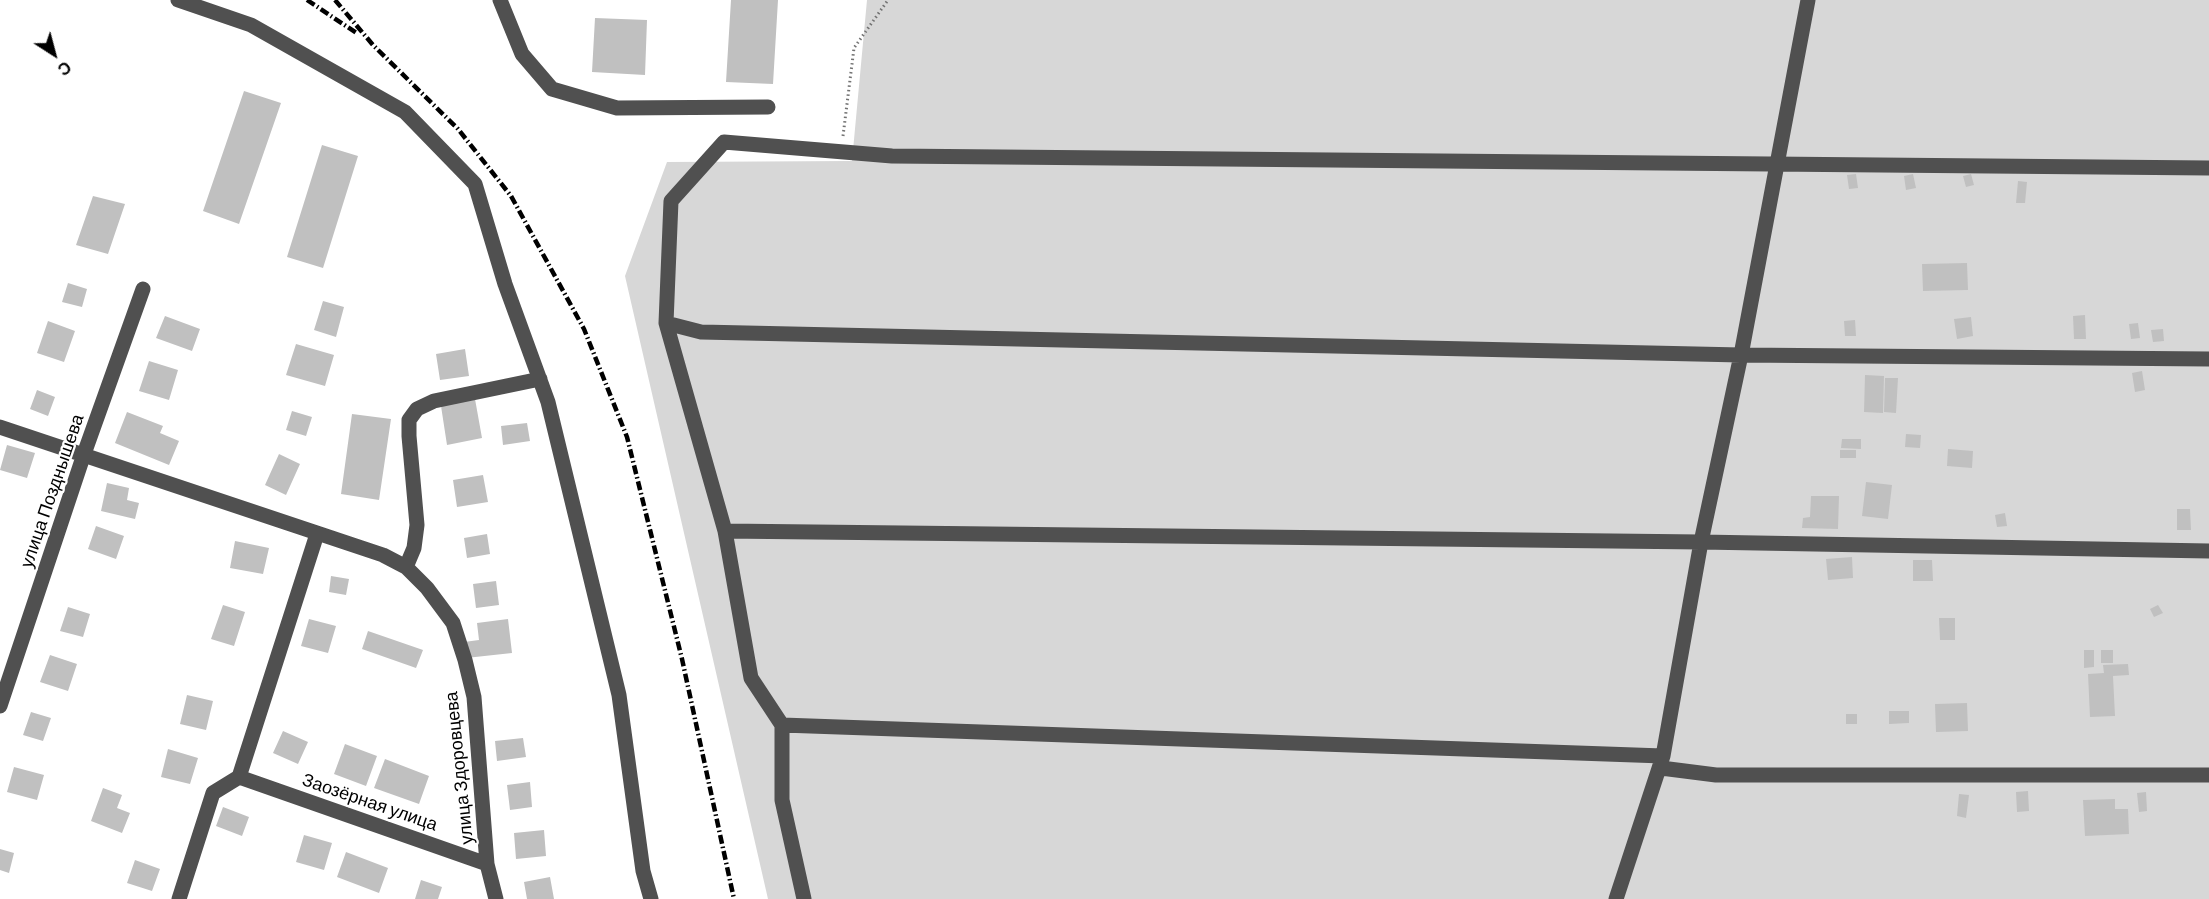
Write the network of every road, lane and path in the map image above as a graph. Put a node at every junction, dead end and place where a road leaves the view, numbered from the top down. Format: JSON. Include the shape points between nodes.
{"nodes":[{"id":1,"x":178,"y":0,"type":"edge"},
{"id":2,"x":500,"y":0,"type":"edge"},
{"id":3,"x":888,"y":0,"type":"edge"},
{"id":4,"x":1808,"y":0,"type":"edge"},
{"id":5,"x":768,"y":107,"type":"dead end"},
{"id":6,"x":842,"y":152,"type":"junction"},
{"id":7,"x":1777,"y":164,"type":"junction"},
{"id":8,"x":2209,"y":168,"type":"edge"},
{"id":9,"x":143,"y":289,"type":"dead end"},
{"id":10,"x":666,"y":323,"type":"junction"},
{"id":11,"x":1741,"y":355,"type":"junction"},
{"id":12,"x":2209,"y":359,"type":"edge"},
{"id":13,"x":540,"y":379,"type":"junction"},
{"id":14,"x":0,"y":427,"type":"edge"},
{"id":15,"x":84,"y":454,"type":"junction"},
{"id":16,"x":725,"y":531,"type":"junction"},
{"id":17,"x":316,"y":534,"type":"junction"},
{"id":18,"x":1701,"y":542,"type":"junction"},
{"id":19,"x":2209,"y":551,"type":"edge"},
{"id":20,"x":406,"y":567,"type":"junction"},
{"id":21,"x":0,"y":706,"type":"edge"},
{"id":22,"x":782,"y":725,"type":"junction"},
{"id":23,"x":1662,"y":762,"type":"junction"},
{"id":24,"x":2209,"y":775,"type":"edge"},
{"id":25,"x":239,"y":777,"type":"junction"},
{"id":26,"x":487,"y":864,"type":"junction"},
{"id":27,"x":178,"y":899,"type":"edge"},
{"id":28,"x":496,"y":899,"type":"edge"},
{"id":29,"x":651,"y":899,"type":"edge"},
{"id":30,"x":804,"y":899,"type":"edge"},
{"id":31,"x":1616,"y":899,"type":"edge"}],
"edges":[{"from":1,"to":13,"type":"street","via":[[251,25],[405,112],[475,184],[505,284]]},
{"from":2,"to":5,"type":"street","via":[[522,54],[552,89],[617,108]]},
{"from":3,"to":6,"type":"path","via":[[854,48]]},
{"from":4,"to":7,"type":"street"},
{"from":6,"to":7,"type":"street","via":[[892,156]]},
{"from":6,"to":10,"type":"street","via":[[724,142],[671,201]]},
{"from":7,"to":8,"type":"street"},
{"from":7,"to":11,"type":"street"},
{"from":9,"to":15,"type":"street","name":"улица Позднышева"},
{"from":10,"to":11,"type":"street","via":[[701,332]]},
{"from":10,"to":16,"type":"street"},
{"from":11,"to":12,"type":"street"},
{"from":11,"to":18,"type":"street"},
{"from":13,"to":20,"type":"street","via":[[434,401],[417,409],[409,420],[417,525]]},
{"from":13,"to":29,"type":"street","via":[[619,695],[643,871]]},
{"from":14,"to":15,"type":"street","name":"улица Здоровцева"},
{"from":15,"to":17,"type":"street","name":"улица Здоровцева"},
{"from":15,"to":21,"type":"street","name":"улица Позднышева"},
{"from":16,"to":18,"type":"street"},
{"from":16,"to":22,"type":"street","via":[[751,678]]},
{"from":17,"to":20,"type":"street","name":"улица Здоровцева","via":[[384,555]]},
{"from":17,"to":25,"type":"street"},
{"from":18,"to":19,"type":"street"},
{"from":18,"to":23,"type":"street"},
{"from":20,"to":26,"type":"street","name":"улица Здоровцева","via":[[453,623],[465,660],[474,698]]},
{"from":22,"to":23,"type":"street"},
{"from":22,"to":30,"type":"street","via":[[782,800]]},
{"from":23,"to":24,"type":"street","via":[[1716,775]]},
{"from":23,"to":31,"type":"street"},
{"from":25,"to":26,"type":"street","name":"Заозёрная улица"},
{"from":25,"to":27,"type":"street","via":[[213,793]]},
{"from":26,"to":28,"type":"street","name":"улица Здоровцева"}]}
